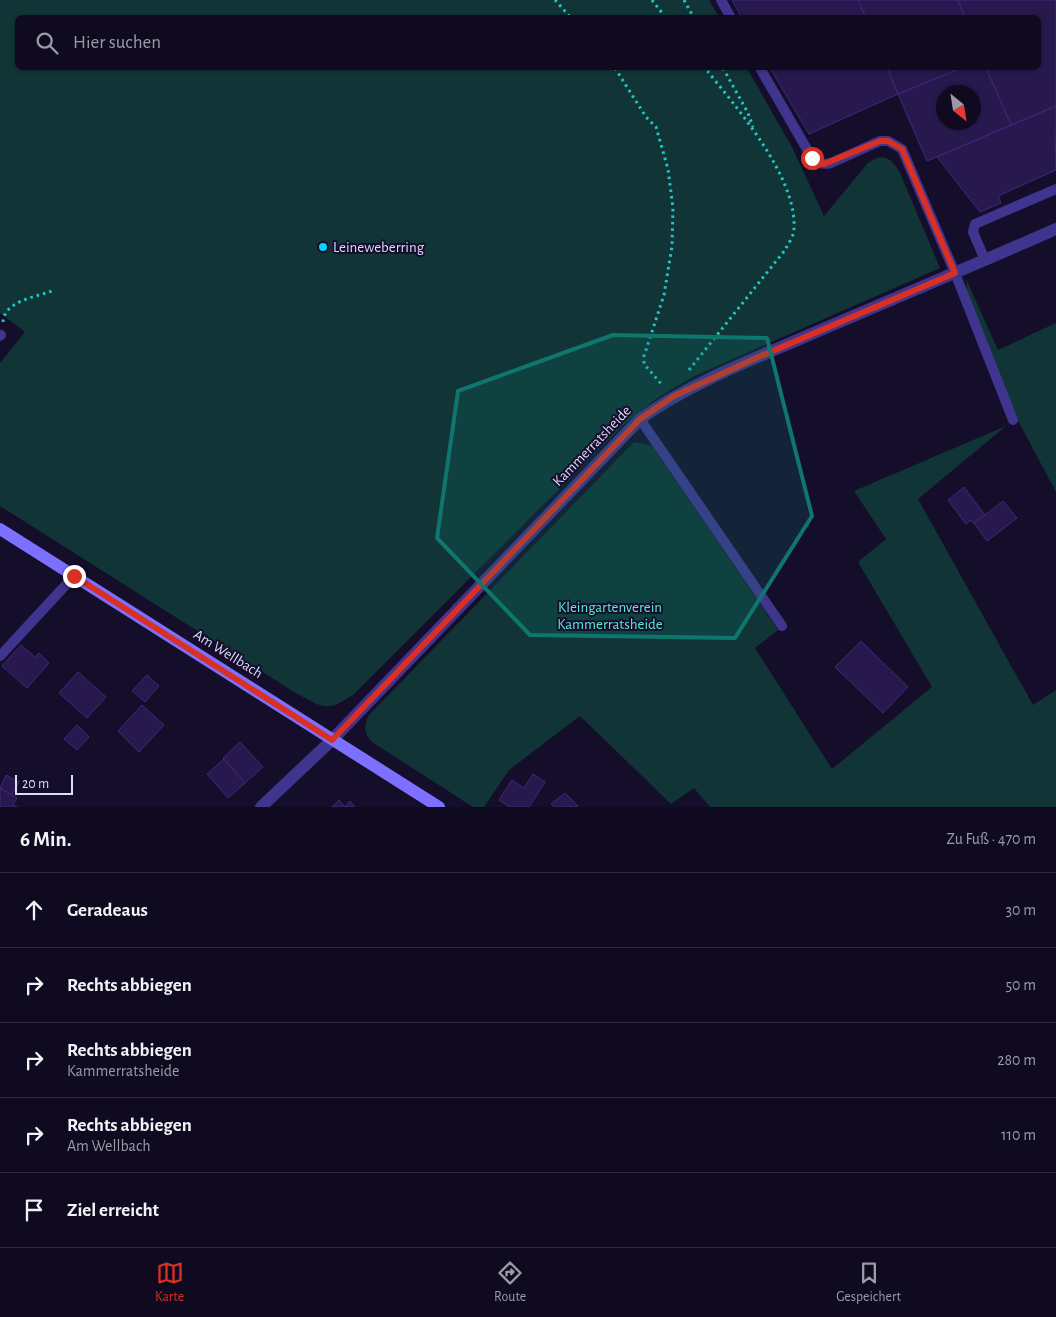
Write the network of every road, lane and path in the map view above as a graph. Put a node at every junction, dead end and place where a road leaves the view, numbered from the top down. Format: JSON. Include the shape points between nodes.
{"nodes":[{"id":1,"x":555,"y":0,"type":"edge"},
{"id":2,"x":652,"y":0,"type":"edge"},
{"id":3,"x":684,"y":0,"type":"edge"},
{"id":4,"x":722,"y":0,"type":"edge"},
{"id":5,"x":569,"y":15,"type":"edge"},
{"id":6,"x":664,"y":15,"type":"edge"},
{"id":7,"x":692,"y":15,"type":"edge"},
{"id":8,"x":730,"y":15,"type":"edge"},
{"id":9,"x":616,"y":70,"type":"edge"},
{"id":10,"x":707,"y":70,"type":"edge"},
{"id":11,"x":724,"y":70,"type":"edge"},
{"id":12,"x":761,"y":70,"type":"edge"},
{"id":13,"x":754,"y":131,"type":"junction"},
{"id":14,"x":1056,"y":189,"type":"edge"},
{"id":15,"x":1056,"y":229,"type":"edge"},
{"id":16,"x":985,"y":260,"type":"junction"},
{"id":17,"x":955,"y":273,"type":"junction"},
{"id":18,"x":52,"y":292,"type":"dead end"},
{"id":19,"x":1,"y":335,"type":"edge"},
{"id":20,"x":674,"y":396,"type":"junction"},
{"id":21,"x":640,"y":419,"type":"junction"},
{"id":22,"x":1013,"y":420,"type":"dead end"},
{"id":23,"x":0,"y":529,"type":"edge"},
{"id":24,"x":74,"y":576,"type":"junction"},
{"id":25,"x":782,"y":626,"type":"dead end"},
{"id":26,"x":0,"y":656,"type":"edge"},
{"id":27,"x":332,"y":740,"type":"junction"},
{"id":28,"x":261,"y":807,"type":"edge"},
{"id":29,"x":439,"y":807,"type":"edge"}],
"edges":[{"from":1,"to":5,"type":"path"},
{"from":2,"to":6,"type":"path"},
{"from":3,"to":7,"type":"path"},
{"from":4,"to":8,"type":"lane"},
{"from":9,"to":20,"type":"path","via":[[656,128],[668,168],[673,208],[672,246],[664,295],[644,364]]},
{"from":10,"to":13,"type":"path"},
{"from":11,"to":13,"type":"path","via":[[748,113]]},
{"from":12,"to":17,"type":"lane","via":[[816,162],[830,163],[880,141],[888,141],[902,149]]},
{"from":13,"to":20,"type":"path","via":[[781,177],[792,208],[794,231],[785,250],[690,369]]},
{"from":14,"to":16,"type":"lane","via":[[975,224],[973,232]]},
{"from":15,"to":16,"type":"street","name":"Kammerratsheide"},
{"from":16,"to":17,"type":"street","name":"Kammerratsheide"},
{"from":17,"to":20,"type":"street","name":"Kammerratsheide"},
{"from":17,"to":22,"type":"lane"},
{"from":18,"to":19,"type":"path","via":[[14,304],[5,314]]},
{"from":20,"to":21,"type":"street","name":"Kammerratsheide"},
{"from":21,"to":25,"type":"lane"},
{"from":21,"to":27,"type":"street","name":"Kammerratsheide"},
{"from":23,"to":24,"type":"main road","name":"Am Wellbach"},
{"from":24,"to":26,"type":"lane"},
{"from":24,"to":27,"type":"main road","name":"Am Wellbach"},
{"from":27,"to":28,"type":"street","name":"Kammerratsheide"},
{"from":27,"to":29,"type":"main road","name":"Am Wellbach"}]}
